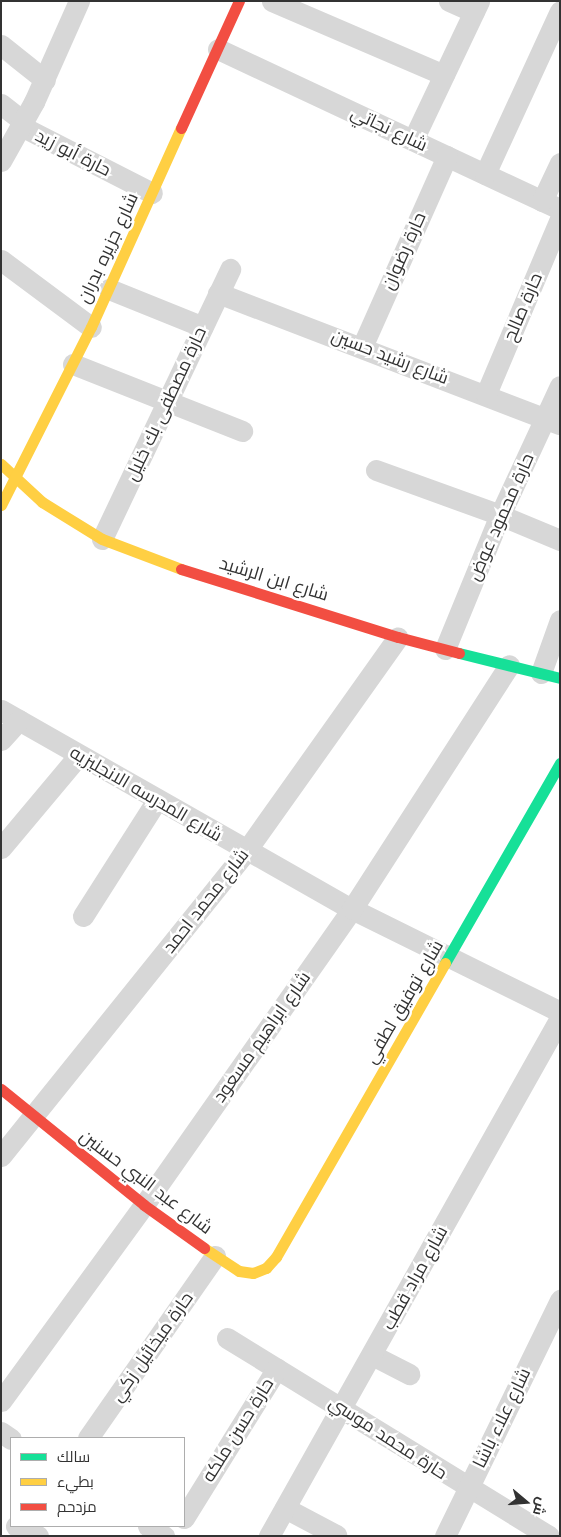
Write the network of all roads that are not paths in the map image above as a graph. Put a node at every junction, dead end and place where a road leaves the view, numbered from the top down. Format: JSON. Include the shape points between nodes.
{"nodes":[{"id":1,"x":78,"y":1,"type":"edge"},
{"id":2,"x":239,"y":1,"type":"edge"},
{"id":3,"x":272,"y":1,"type":"edge"},
{"id":4,"x":449,"y":1,"type":"edge"},
{"id":5,"x":477,"y":7,"type":"edge"},
{"id":6,"x":560,"y":11,"type":"edge"},
{"id":7,"x":1,"y":45,"type":"edge"},
{"id":8,"x":218,"y":49,"type":"junction"},
{"id":9,"x":444,"y":75,"type":"junction"},
{"id":10,"x":45,"y":80,"type":"junction"},
{"id":11,"x":1,"y":104,"type":"edge"},
{"id":12,"x":22,"y":124,"type":"junction"},
{"id":13,"x":413,"y":140,"type":"junction"},
{"id":14,"x":447,"y":156,"type":"junction"},
{"id":15,"x":1,"y":160,"type":"edge"},
{"id":16,"x":560,"y":164,"type":"edge"},
{"id":17,"x":485,"y":174,"type":"junction"},
{"id":18,"x":152,"y":193,"type":"junction"},
{"id":19,"x":551,"y":205,"type":"edge"},
{"id":20,"x":560,"y":219,"type":"edge"},
{"id":21,"x":1,"y":260,"type":"edge"},
{"id":22,"x":230,"y":269,"type":"dead end"},
{"id":23,"x":109,"y":289,"type":"junction"},
{"id":24,"x":218,"y":293,"type":"junction"},
{"id":25,"x":203,"y":326,"type":"junction"},
{"id":26,"x":91,"y":327,"type":"junction"},
{"id":27,"x":362,"y":347,"type":"junction"},
{"id":28,"x":73,"y":364,"type":"junction"},
{"id":29,"x":560,"y":386,"type":"edge"},
{"id":30,"x":486,"y":394,"type":"junction"},
{"id":31,"x":167,"y":401,"type":"junction"},
{"id":32,"x":552,"y":421,"type":"edge"},
{"id":33,"x":242,"y":431,"type":"dead end"},
{"id":34,"x":1,"y":464,"type":"edge"},
{"id":35,"x":376,"y":470,"type":"dead end"},
{"id":36,"x":16,"y":479,"type":"junction"},
{"id":37,"x":1,"y":505,"type":"edge"},
{"id":38,"x":500,"y":514,"type":"junction"},
{"id":39,"x":102,"y":539,"type":"junction"},
{"id":40,"x":560,"y":540,"type":"edge"},
{"id":41,"x":560,"y":620,"type":"edge"},
{"id":42,"x":398,"y":637,"type":"junction"},
{"id":43,"x":445,"y":649,"type":"junction"},
{"id":44,"x":509,"y":665,"type":"junction"},
{"id":45,"x":550,"y":676,"type":"edge"},
{"id":46,"x":10,"y":715,"type":"edge"},
{"id":47,"x":1,"y":740,"type":"edge"},
{"id":48,"x":79,"y":755,"type":"junction"},
{"id":49,"x":560,"y":763,"type":"edge"},
{"id":50,"x":157,"y":800,"type":"junction"},
{"id":51,"x":1,"y":848,"type":"edge"},
{"id":52,"x":246,"y":852,"type":"junction"},
{"id":53,"x":352,"y":909,"type":"junction"},
{"id":54,"x":83,"y":916,"type":"dead end"},
{"id":55,"x":450,"y":957,"type":"junction"},
{"id":56,"x":560,"y":1012,"type":"edge"},
{"id":57,"x":560,"y":1018,"type":"edge"},
{"id":58,"x":1,"y":1089,"type":"edge"},
{"id":59,"x":34,"y":1116,"type":"junction"},
{"id":60,"x":1,"y":1156,"type":"edge"},
{"id":61,"x":144,"y":1205,"type":"junction"},
{"id":62,"x":216,"y":1256,"type":"junction"},
{"id":63,"x":276,"y":1257,"type":"joint"},
{"id":64,"x":560,"y":1300,"type":"edge"},
{"id":65,"x":227,"y":1338,"type":"dead end"},
{"id":66,"x":372,"y":1355,"type":"junction"},
{"id":67,"x":277,"y":1368,"type":"junction"},
{"id":68,"x":409,"y":1374,"type":"dead end"},
{"id":69,"x":1,"y":1400,"type":"edge"},
{"id":70,"x":342,"y":1408,"type":"junction"},
{"id":71,"x":89,"y":1437,"type":"edge"},
{"id":72,"x":468,"y":1489,"type":"junction"},
{"id":73,"x":285,"y":1508,"type":"junction"},
{"id":74,"x":185,"y":1516,"type":"edge"},
{"id":75,"x":18,"y":1527,"type":"edge"},
{"id":76,"x":150,"y":1527,"type":"edge"},
{"id":77,"x":336,"y":1535,"type":"edge"},
{"id":78,"x":38,"y":1536,"type":"edge"},
{"id":79,"x":164,"y":1536,"type":"edge"},
{"id":80,"x":269,"y":1536,"type":"edge"},
{"id":81,"x":445,"y":1536,"type":"edge"},
{"id":82,"x":549,"y":1536,"type":"edge"}],
"edges":[{"from":1,"to":10,"type":"street"},
{"from":2,"to":8,"type":"street","name":"شارع جزيره بدران"},
{"from":3,"to":9,"type":"street"},
{"from":4,"to":5,"type":"street"},
{"from":5,"to":9,"type":"street"},
{"from":6,"to":17,"type":"street"},
{"from":7,"to":10,"type":"street"},
{"from":8,"to":13,"type":"street","name":"شارع نجاتي"},
{"from":8,"to":18,"type":"street","name":"شارع جزيره بدران"},
{"from":9,"to":13,"type":"street"},
{"from":10,"to":12,"type":"street"},
{"from":11,"to":12,"type":"street","name":"حارة أبو زيد"},
{"from":12,"to":15,"type":"street"},
{"from":12,"to":18,"type":"street","name":"حارة أبو زيد"},
{"from":13,"to":14,"type":"street","name":"شارع نجاتي"},
{"from":14,"to":17,"type":"street","name":"شارع نجاتي"},
{"from":14,"to":27,"type":"street","name":"حارة رضوان"},
{"from":16,"to":19,"type":"street"},
{"from":17,"to":19,"type":"street","name":"شارع نجاتي"},
{"from":18,"to":23,"type":"street","name":"شارع جزيره بدران"},
{"from":20,"to":30,"type":"street","name":"حارة صالح"},
{"from":21,"to":26,"type":"street"},
{"from":22,"to":24,"type":"street","name":"حارة مصطفى بك خليل"},
{"from":23,"to":25,"type":"street"},
{"from":23,"to":26,"type":"street","name":"شارع جزيره بدران"},
{"from":24,"to":25,"type":"street","name":"حارة مصطفى بك خليل"},
{"from":24,"to":27,"type":"street","name":"شارع رشيد حسين"},
{"from":25,"to":31,"type":"street","name":"حارة مصطفى بك خليل"},
{"from":26,"to":28,"type":"street","name":"شارع جزيره بدران"},
{"from":27,"to":30,"type":"street","name":"شارع رشيد حسين"},
{"from":28,"to":31,"type":"street"},
{"from":28,"to":36,"type":"street","name":"شارع جزيره بدران"},
{"from":29,"to":32,"type":"street","name":"حارة محمود عوض"},
{"from":30,"to":32,"type":"street","name":"شارع رشيد حسين"},
{"from":31,"to":33,"type":"street"},
{"from":31,"to":39,"type":"street","name":"حارة مصطفى بك خليل"},
{"from":32,"to":38,"type":"street","name":"حارة محمود عوض"},
{"from":34,"to":36,"type":"street","name":"شارع ابن الرشيد"},
{"from":35,"to":38,"type":"street"},
{"from":36,"to":37,"type":"street","name":"شارع جزيره بدران"},
{"from":36,"to":39,"type":"street","name":"شارع ابن الرشيد","via":[[42,502]]},
{"from":38,"to":40,"type":"street"},
{"from":38,"to":43,"type":"street","name":"حارة محمود عوض"},
{"from":39,"to":42,"type":"street","name":"شارع ابن الرشيد","via":[[173,566]]},
{"from":41,"to":45,"type":"street"},
{"from":42,"to":43,"type":"street","name":"شارع ابن الرشيد"},
{"from":42,"to":52,"type":"street","name":"شارع محمد احمد"},
{"from":43,"to":44,"type":"street","name":"شارع ابن الرشيد"},
{"from":44,"to":45,"type":"street","name":"شارع ابن الرشيد"},
{"from":44,"to":53,"type":"street","name":"شارع ابراهيم مسعود"},
{"from":46,"to":47,"type":"street"},
{"from":46,"to":48,"type":"street","name":"شارع المدرسه الانجليزيه"},
{"from":48,"to":50,"type":"street","name":"شارع المدرسه الانجليزيه"},
{"from":48,"to":51,"type":"street"},
{"from":49,"to":55,"type":"street","name":"شارع توفيق لطفي"},
{"from":50,"to":52,"type":"street","name":"شارع المدرسه الانجليزيه"},
{"from":50,"to":54,"type":"street"},
{"from":52,"to":53,"type":"street","name":"شارع المدرسه الانجليزيه"},
{"from":52,"to":59,"type":"street","name":"شارع محمد احمد"},
{"from":53,"to":55,"type":"street","name":"شارع المدرسه الانجليزيه"},
{"from":53,"to":61,"type":"street","name":"شارع ابراهيم مسعود"},
{"from":55,"to":56,"type":"street","name":"شارع المدرسه الانجليزيه"},
{"from":55,"to":63,"type":"street","name":"شارع توفيق لطفي"},
{"from":57,"to":66,"type":"street","name":"شارع مراد قطب"},
{"from":58,"to":59,"type":"street","name":"شارع عبد النبي حسنين"},
{"from":59,"to":60,"type":"street","name":"شارع محمد احمد"},
{"from":59,"to":61,"type":"street","name":"شارع عبد النبي حسنين"},
{"from":61,"to":62,"type":"street","name":"شارع عبد النبي حسنين"},
{"from":61,"to":69,"type":"street","name":"شارع ابراهيم مسعود"},
{"from":62,"to":63,"type":"street","name":"شارع عبد النبي حسنين","via":[[239,1271],[252,1273],[266,1268]]},
{"from":62,"to":71,"type":"street","name":"حارة ميخائيل زكي"},
{"from":64,"to":72,"type":"street","name":"شارع علاء باشا"},
{"from":65,"to":67,"type":"street","name":"حارة محمد موسي"},
{"from":66,"to":68,"type":"street"},
{"from":66,"to":70,"type":"street","name":"شارع مراد قطب"},
{"from":67,"to":70,"type":"street","name":"حارة محمد موسي"},
{"from":67,"to":74,"type":"street","name":"حارة حسن ملكه"},
{"from":70,"to":72,"type":"street","name":"حارة محمد موسي"},
{"from":70,"to":73,"type":"street","name":"شارع مراد قطب"},
{"from":72,"to":81,"type":"street","name":"شارع علاء باشا"},
{"from":72,"to":82,"type":"street","name":"حارة محمد موسي"},
{"from":73,"to":77,"type":"street"},
{"from":73,"to":80,"type":"street","name":"شارع مراد قطب"},
{"from":75,"to":78,"type":"street"},
{"from":76,"to":79,"type":"street"}]}
